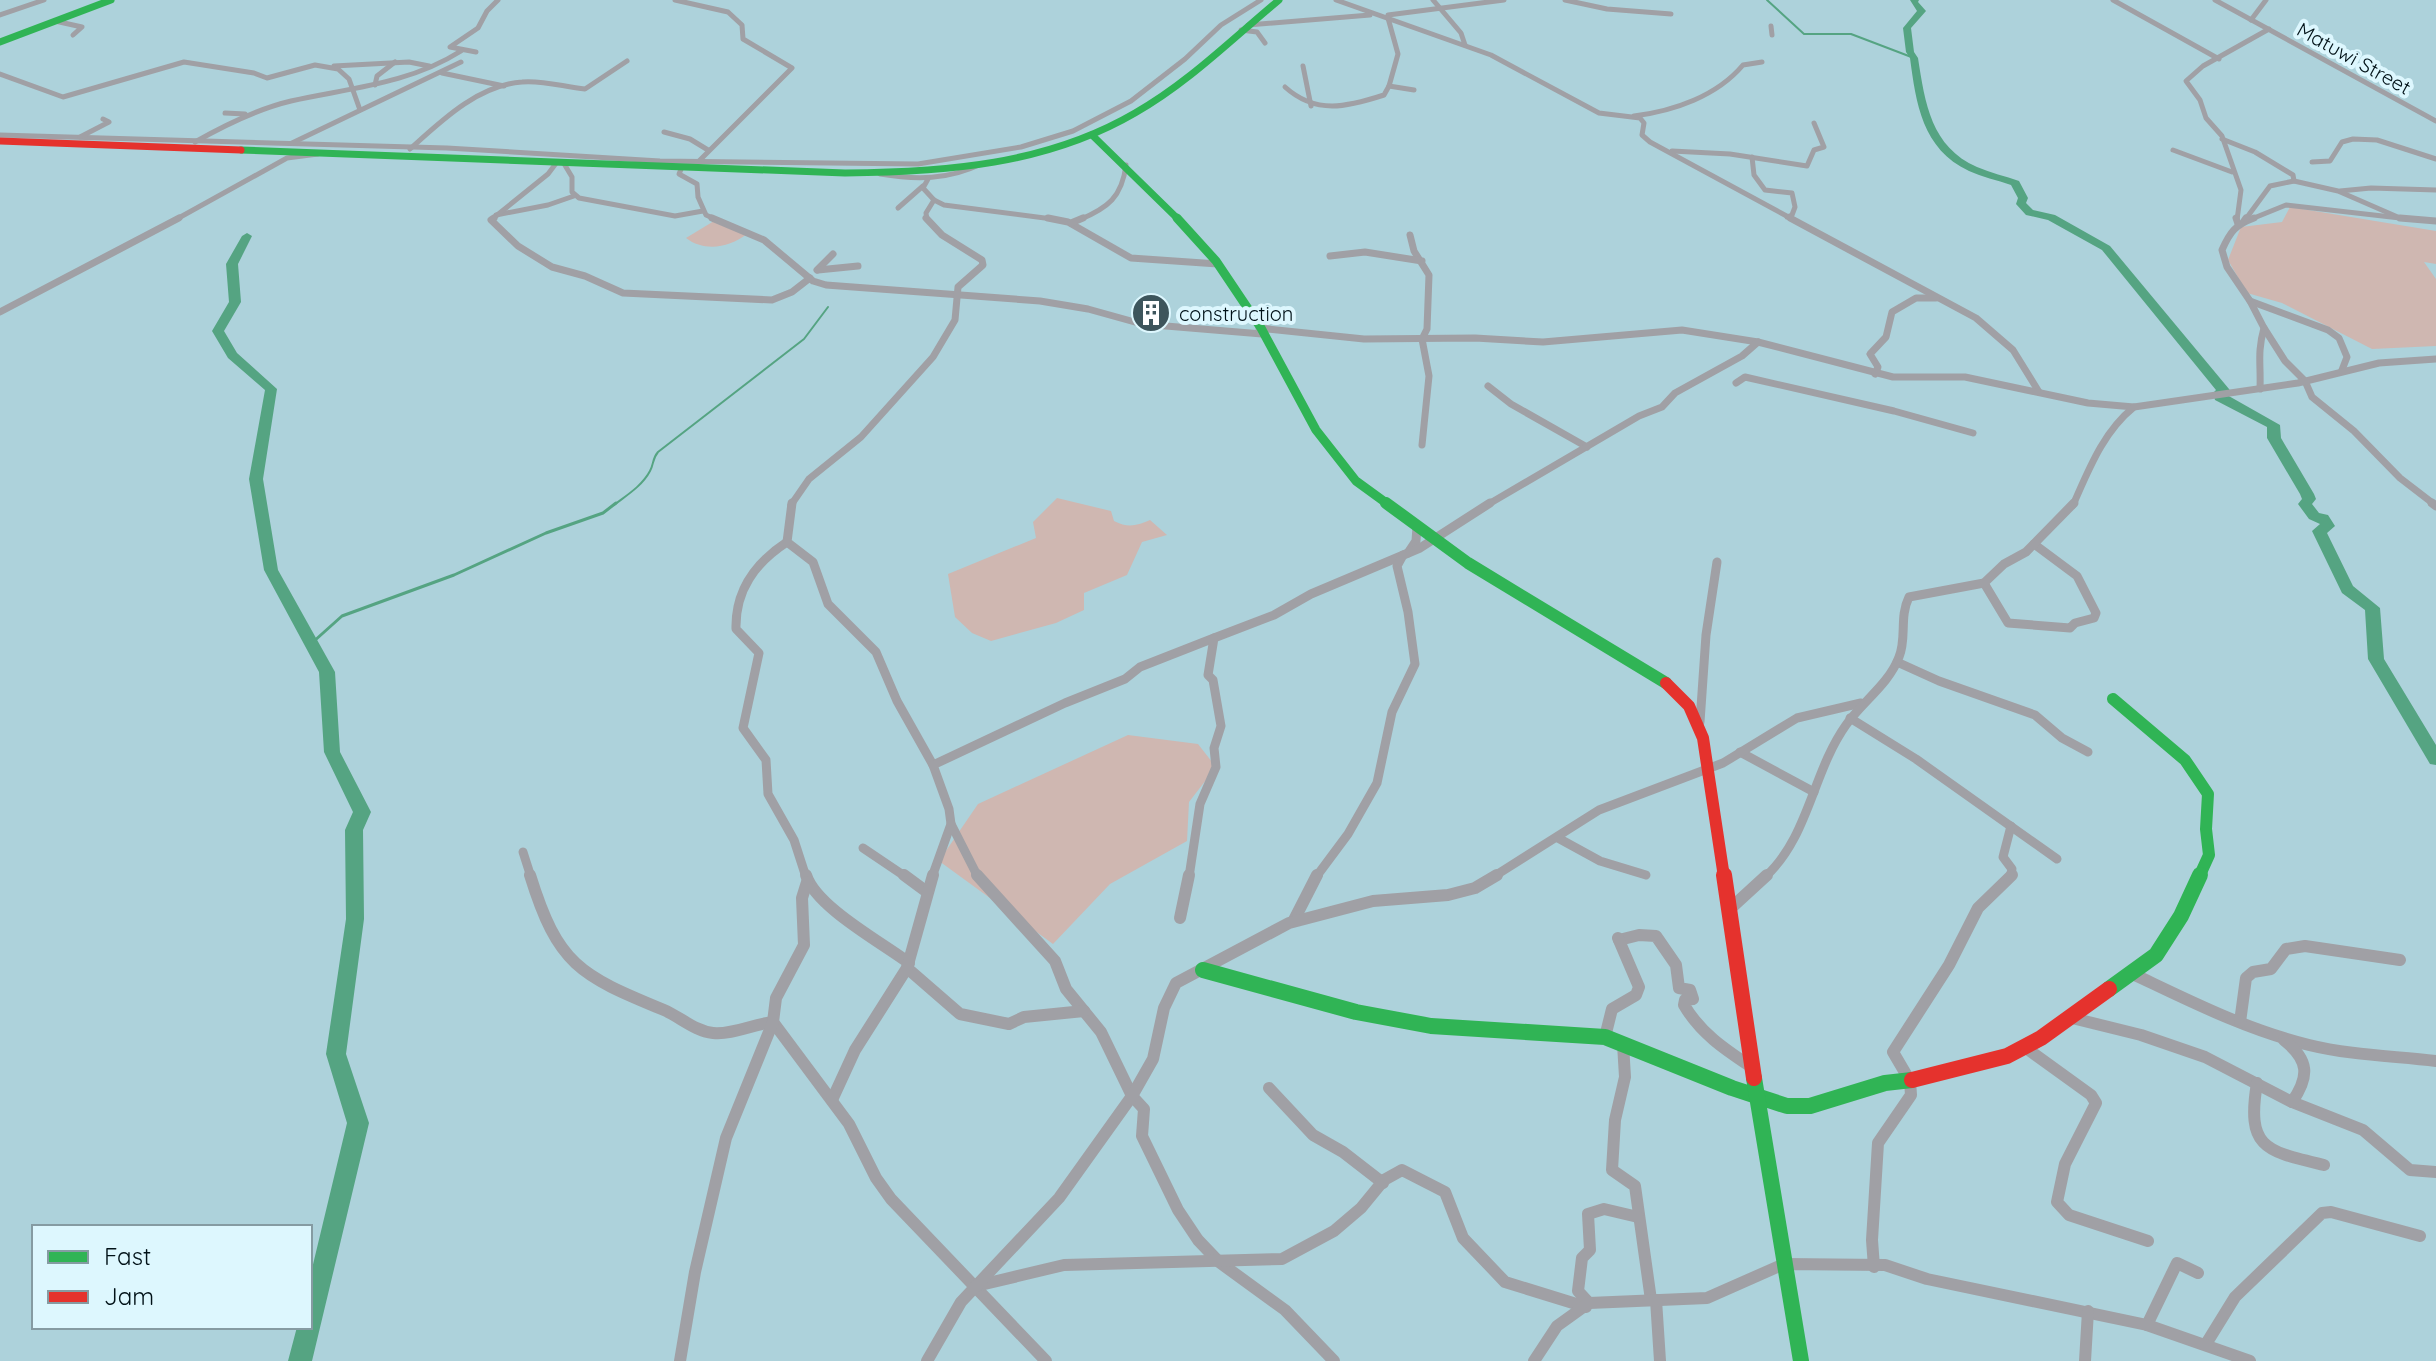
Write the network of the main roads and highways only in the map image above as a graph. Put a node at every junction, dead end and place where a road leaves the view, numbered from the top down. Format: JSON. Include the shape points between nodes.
{"nodes":[{"id":1,"x":111,"y":0,"type":"edge"},
{"id":2,"x":1279,"y":0,"type":"edge"},
{"id":3,"x":0,"y":42,"type":"edge"},
{"id":4,"x":1092,"y":135,"type":"junction"},
{"id":5,"x":0,"y":138,"type":"edge"},
{"id":6,"x":2113,"y":699,"type":"dead end"},
{"id":7,"x":1203,"y":970,"type":"road end"},
{"id":8,"x":1757,"y":1096,"type":"junction"},
{"id":9,"x":1801,"y":1361,"type":"edge"}],
"edges":[{"from":1,"to":3,"type":"main road"},
{"from":2,"to":4,"type":"main road","via":[[1149,104]]},
{"from":4,"to":5,"type":"main road","via":[[981,164],[877,174]]},
{"from":4,"to":8,"type":"main road","via":[[1159,197],[1218,264],[1251,309],[1339,464],[1433,539],[1659,678],[1688,702],[1700,722],[1709,767]]},
{"from":6,"to":8,"type":"main road","via":[[2185,760],[2210,797],[2209,855],[2160,950],[2133,974],[2007,1056],[1810,1106],[1787,1106]]},
{"from":7,"to":8,"type":"main road","via":[[1356,1012],[1431,1026],[1605,1037]]},
{"from":8,"to":9,"type":"main road"}]}
